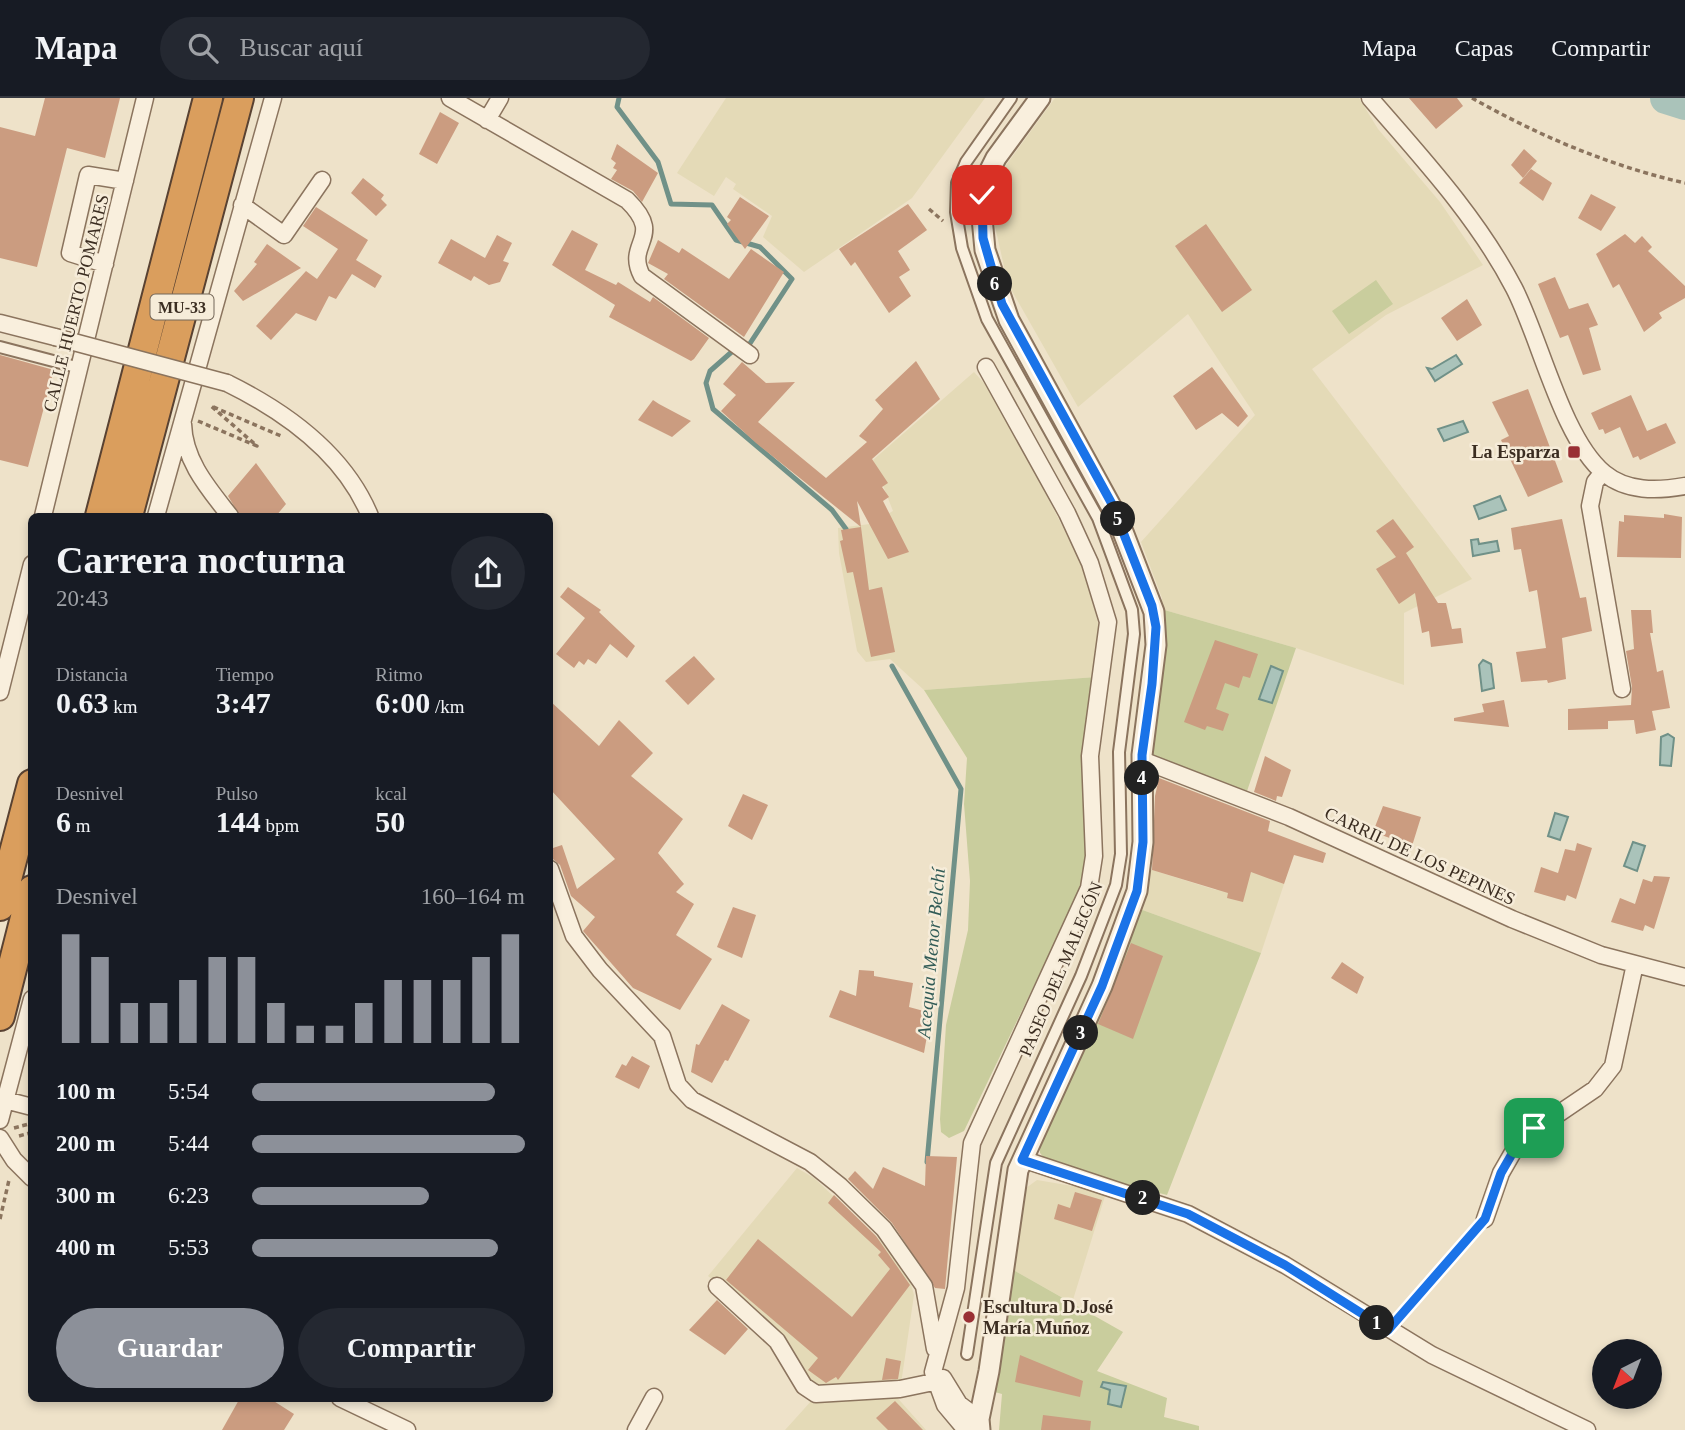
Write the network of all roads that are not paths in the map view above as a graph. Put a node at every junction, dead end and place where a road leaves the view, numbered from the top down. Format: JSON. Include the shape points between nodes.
{"nodes":[{"id":1,"x":145,"y":98,"type":"edge"},
{"id":2,"x":208,"y":98,"type":"edge"},
{"id":3,"x":239,"y":98,"type":"edge"},
{"id":4,"x":273,"y":98,"type":"edge"},
{"id":5,"x":450,"y":98,"type":"edge"},
{"id":6,"x":500,"y":98,"type":"edge"},
{"id":7,"x":1011,"y":98,"type":"edge"},
{"id":8,"x":1040,"y":98,"type":"edge"},
{"id":9,"x":1370,"y":98,"type":"edge"},
{"id":10,"x":487,"y":120,"type":"junction"},
{"id":11,"x":322,"y":180,"type":"dead end"},
{"id":12,"x":125,"y":181,"type":"junction"},
{"id":13,"x":242,"y":205,"type":"junction"},
{"id":14,"x":105,"y":264,"type":"junction"},
{"id":15,"x":0,"y":323,"type":"edge"},
{"id":16,"x":0,"y":347,"type":"edge"},
{"id":17,"x":750,"y":355,"type":"dead end"},
{"id":18,"x":986,"y":367,"type":"dead end"},
{"id":19,"x":80,"y":368,"type":"junction"},
{"id":20,"x":183,"y":415,"type":"junction"},
{"id":21,"x":1602,"y":472,"type":"junction"},
{"id":22,"x":198,"y":474,"type":"junction"},
{"id":23,"x":1685,"y":486,"type":"edge"},
{"id":24,"x":163,"y":489,"type":"junction"},
{"id":25,"x":44,"y":513,"type":"edge"},
{"id":26,"x":101,"y":513,"type":"edge"},
{"id":27,"x":129,"y":513,"type":"edge"},
{"id":28,"x":157,"y":513,"type":"edge"},
{"id":29,"x":228,"y":513,"type":"edge"},
{"id":30,"x":368,"y":513,"type":"edge"},
{"id":31,"x":28,"y":580,"type":"edge"},
{"id":32,"x":1622,"y":689,"type":"dead end"},
{"id":33,"x":0,"y":692,"type":"edge"},
{"id":34,"x":1142,"y":760,"type":"junction"},
{"id":35,"x":28,"y":799,"type":"edge"},
{"id":36,"x":553,"y":877,"type":"edge"},
{"id":37,"x":0,"y":906,"type":"edge"},
{"id":38,"x":28,"y":906,"type":"edge"},
{"id":39,"x":1635,"y":964,"type":"junction"},
{"id":40,"x":1685,"y":977,"type":"edge"},
{"id":41,"x":28,"y":1014,"type":"edge"},
{"id":42,"x":0,"y":1016,"type":"edge"},
{"id":43,"x":5,"y":1100,"type":"junction"},
{"id":44,"x":28,"y":1106,"type":"edge"},
{"id":45,"x":4,"y":1129,"type":"edge"},
{"id":46,"x":1022,"y":1160,"type":"junction"},
{"id":47,"x":28,"y":1174,"type":"edge"},
{"id":48,"x":1485,"y":1219,"type":"road end"},
{"id":49,"x":718,"y":1286,"type":"dead end"},
{"id":50,"x":924,"y":1286,"type":"junction"},
{"id":51,"x":956,"y":1288,"type":"junction"},
{"id":52,"x":967,"y":1354,"type":"dead end"},
{"id":53,"x":936,"y":1358,"type":"junction"},
{"id":54,"x":939,"y":1381,"type":"junction"},
{"id":55,"x":653,"y":1397,"type":"dead end"},
{"id":56,"x":348,"y":1402,"type":"edge"},
{"id":57,"x":975,"y":1426,"type":"edge"},
{"id":58,"x":407,"y":1430,"type":"edge"},
{"id":59,"x":636,"y":1430,"type":"edge"},
{"id":60,"x":1587,"y":1430,"type":"edge"}],
"edges":[{"from":1,"to":12,"type":"street","name":"CALLE HUERTO POMARES"},
{"from":2,"to":26,"type":"highway","number":"MU-33"},
{"from":3,"to":27,"type":"highway","number":"MU-33"},
{"from":4,"to":13,"type":"street"},
{"from":5,"to":10,"type":"street"},
{"from":6,"to":10,"type":"street"},
{"from":7,"to":52,"type":"street","name":"PASEO DEL MALECÓN","via":[[966,162],[957,183],[962,248],[987,319],[1095,510],[1132,610],[1134,634],[1119,752],[1121,854],[1116,885],[1081,976],[996,1163]]},
{"from":8,"to":34,"type":"street","via":[[986,178],[981,207],[983,238],[1005,311],[1112,504],[1154,612],[1154,665]]},
{"from":9,"to":21,"type":"street","via":[[1444,182],[1499,262],[1573,428]]},
{"from":10,"to":17,"type":"street","via":[[626,200],[646,225],[637,263],[642,276]]},
{"from":11,"to":13,"type":"street","via":[[284,236]]},
{"from":12,"to":14,"type":"street","name":"CALLE HUERTO POMARES"},
{"from":12,"to":14,"type":"street","via":[[88,175],[70,253]]},
{"from":13,"to":20,"type":"street"},
{"from":14,"to":19,"type":"street","name":"CALLE HUERTO POMARES"},
{"from":15,"to":30,"type":"street","bridge":true,"via":[[227,383],[257,398],[299,426],[338,464]]},
{"from":16,"to":19,"type":"street"},
{"from":18,"to":51,"type":"street","via":[[1067,513],[1090,564],[1108,622],[1090,756],[1094,856],[1088,888],[972,1143]]},
{"from":19,"to":25,"type":"street","name":"CALLE HUERTO POMARES"},
{"from":20,"to":22,"type":"street","via":[[183,435]]},
{"from":20,"to":24,"type":"street"},
{"from":21,"to":23,"type":"street","via":[[1632,487]]},
{"from":21,"to":32,"type":"street","via":[[1590,506]]},
{"from":22,"to":24,"type":"street","via":[[181,470]]},
{"from":22,"to":29,"type":"street"},
{"from":24,"to":28,"type":"street"},
{"from":31,"to":33,"type":"street"},
{"from":34,"to":39,"type":"street","name":"CARRIL DE LOS PEPINES","via":[[1289,817],[1512,919]]},
{"from":34,"to":46,"type":"street","via":[[1143,858],[1134,903],[1102,986]]},
{"from":35,"to":37,"type":"highway"},
{"from":36,"to":50,"type":"street","via":[[574,936],[662,1036],[678,1085],[692,1100],[810,1162],[840,1186],[884,1229]]},
{"from":38,"to":42,"type":"highway"},
{"from":39,"to":40,"type":"street","name":"CARRIL DE LOS PEPINES"},
{"from":39,"to":48,"type":"street","via":[[1614,1066],[1595,1089],[1520,1140],[1501,1173]]},
{"from":41,"to":43,"type":"street"},
{"from":43,"to":44,"type":"street"},
{"from":43,"to":45,"type":"street"},
{"from":45,"to":47,"type":"street","via":[[14,1160]]},
{"from":46,"to":57,"type":"street","via":[[989,1371]]},
{"from":46,"to":60,"type":"street","via":[[1188,1214],[1285,1265],[1388,1330]]},
{"from":49,"to":54,"type":"street","via":[[777,1341],[804,1386],[816,1394],[900,1389]]},
{"from":50,"to":51,"type":"street","via":[[942,1297]]},
{"from":50,"to":53,"type":"street"},
{"from":51,"to":53,"type":"street"},
{"from":53,"to":54,"type":"street"},
{"from":54,"to":57,"type":"street"},
{"from":55,"to":59,"type":"street"},
{"from":56,"to":58,"type":"street"}]}
